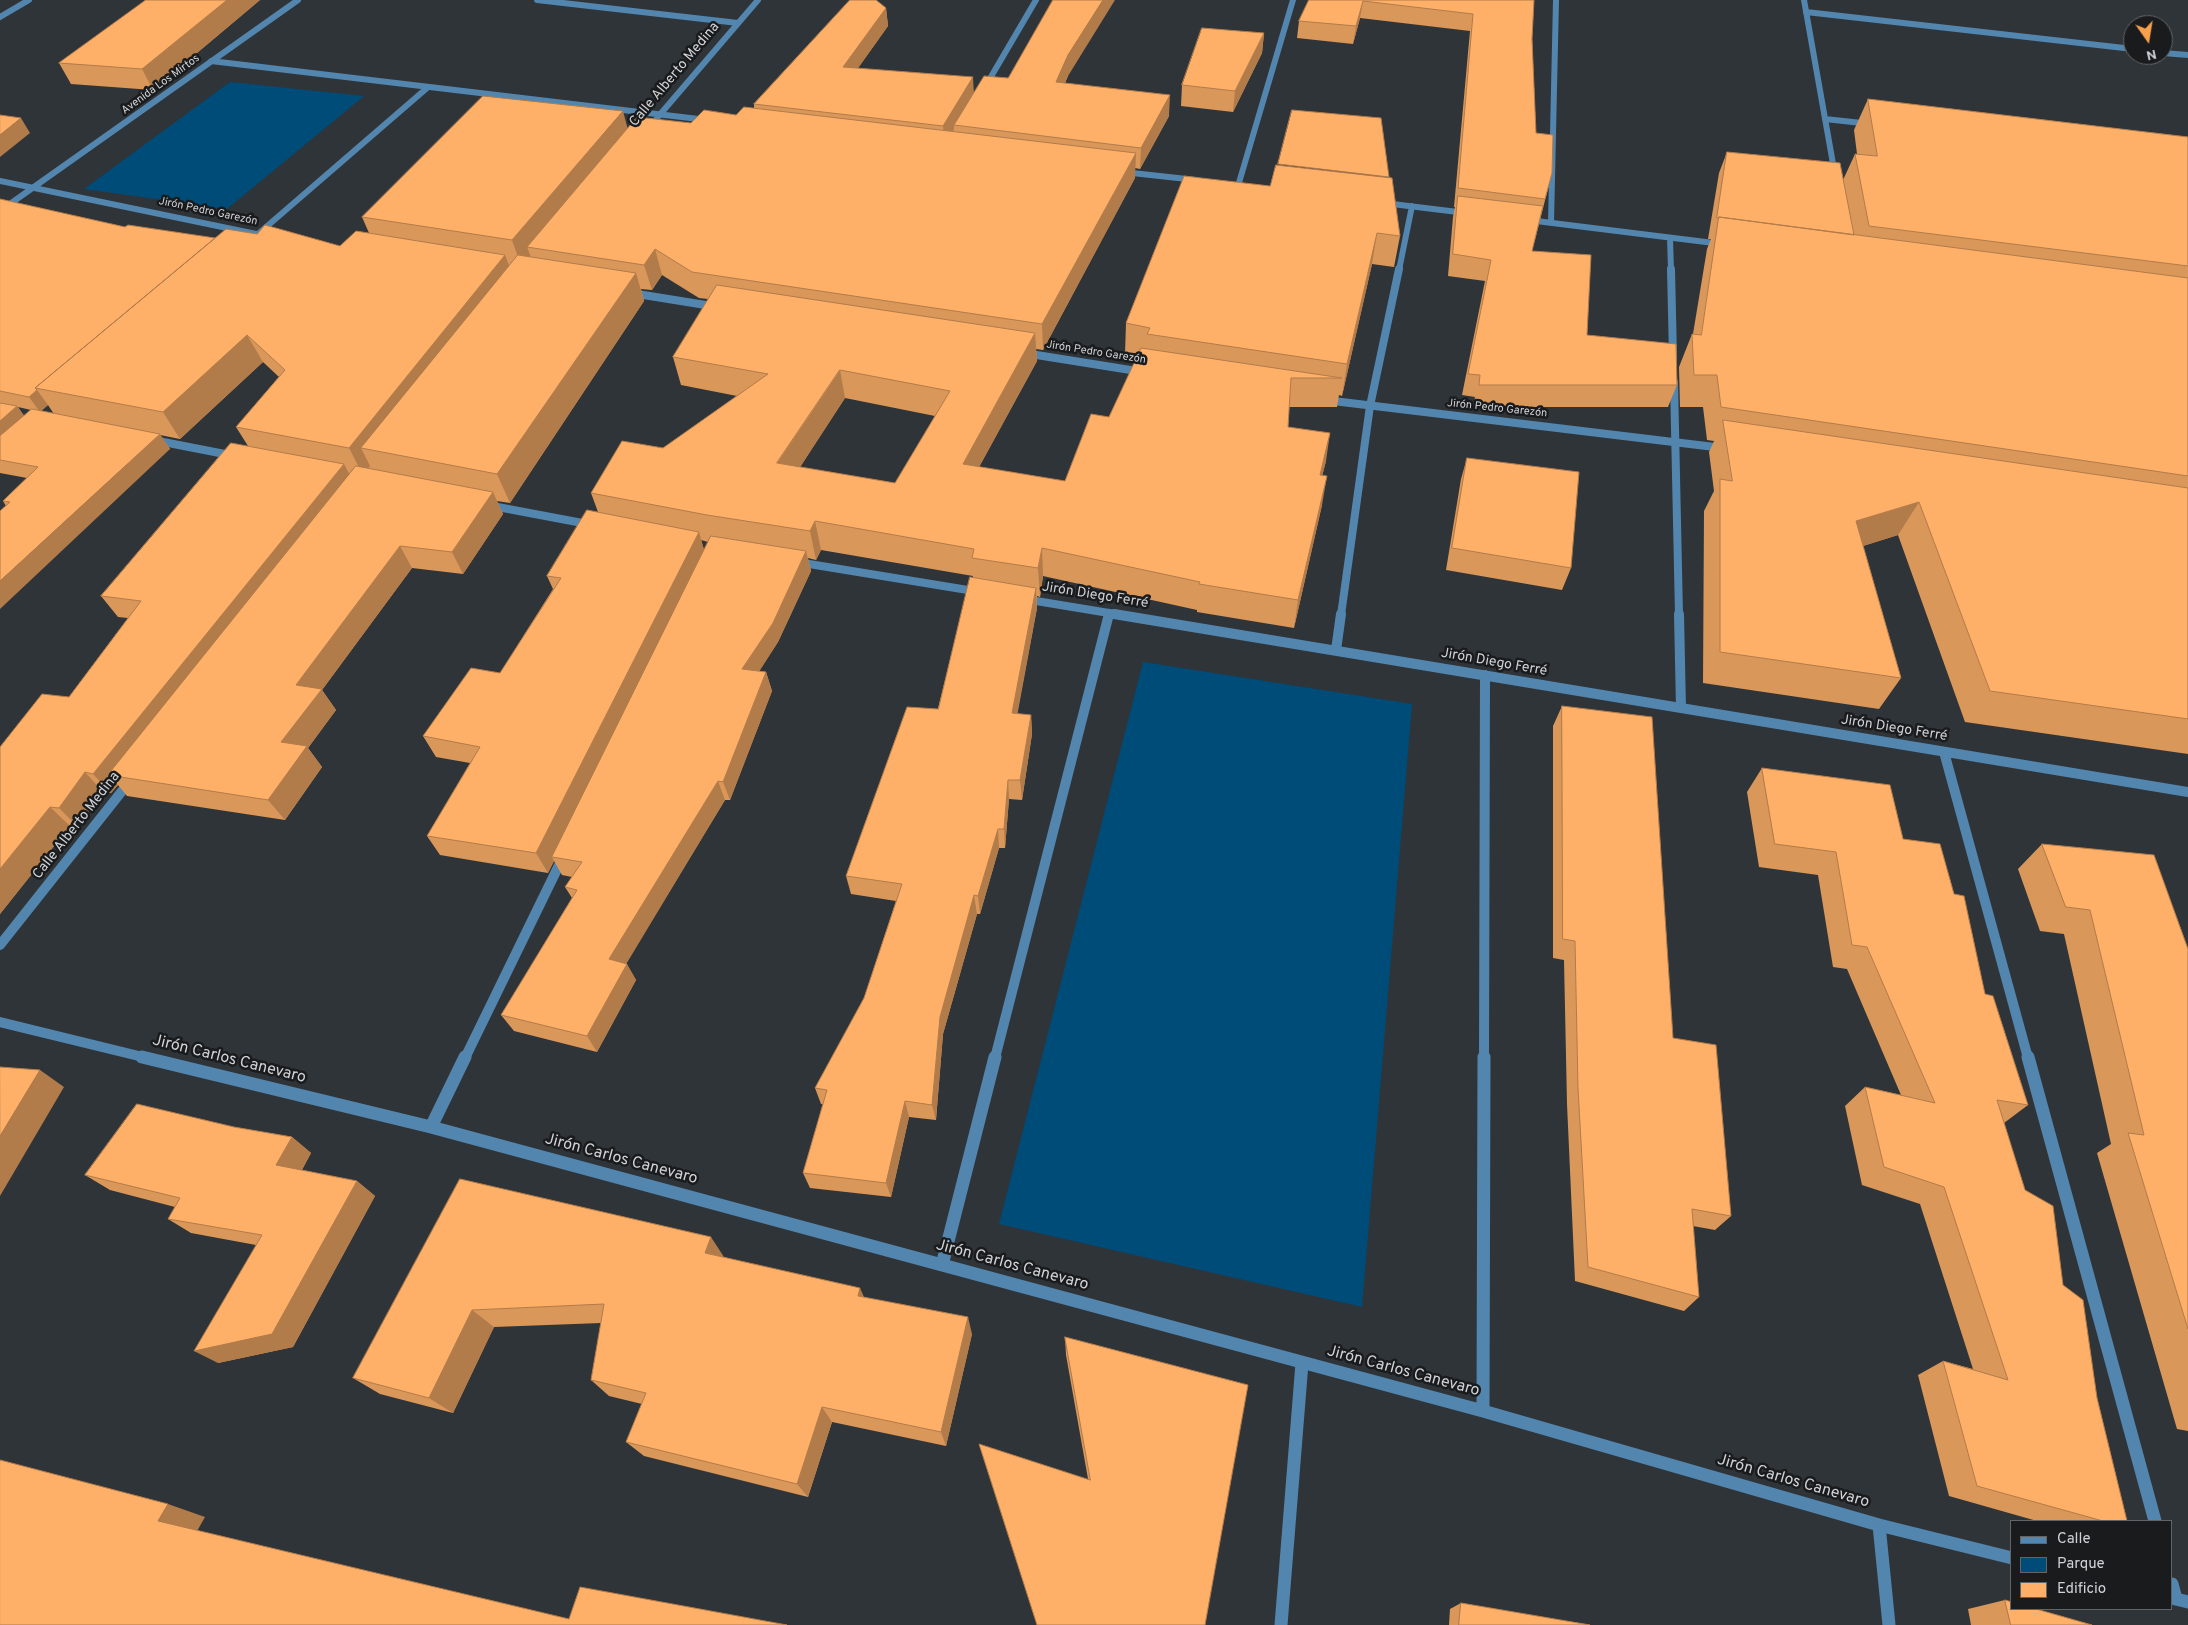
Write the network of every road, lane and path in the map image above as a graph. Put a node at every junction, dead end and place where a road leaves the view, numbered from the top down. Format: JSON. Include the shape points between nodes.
{"nodes":[{"id":1,"x":29,"y":0,"type":"edge"},
{"id":2,"x":298,"y":0,"type":"edge"},
{"id":3,"x":537,"y":0,"type":"edge"},
{"id":4,"x":758,"y":0,"type":"edge"},
{"id":5,"x":1036,"y":0,"type":"edge"},
{"id":6,"x":1293,"y":0,"type":"edge"},
{"id":7,"x":1556,"y":0,"type":"edge"},
{"id":8,"x":1804,"y":0,"type":"edge"},
{"id":9,"x":1806,"y":12,"type":"junction"},
{"id":10,"x":0,"y":17,"type":"edge"},
{"id":11,"x":738,"y":23,"type":"junction"},
{"id":12,"x":2123,"y":48,"type":"edge"},
{"id":13,"x":2173,"y":54,"type":"edge"},
{"id":14,"x":2188,"y":55,"type":"edge"},
{"id":15,"x":211,"y":61,"type":"junction"},
{"id":16,"x":428,"y":88,"type":"junction"},
{"id":17,"x":982,"y":92,"type":"edge"},
{"id":18,"x":660,"y":114,"type":"junction"},
{"id":19,"x":1825,"y":119,"type":"junction"},
{"id":20,"x":654,"y":121,"type":"edge"},
{"id":21,"x":719,"y":122,"type":"edge"},
{"id":22,"x":1874,"y":125,"type":"edge"},
{"id":23,"x":1112,"y":170,"type":"edge"},
{"id":24,"x":0,"y":181,"type":"edge"},
{"id":25,"x":1200,"y":181,"type":"edge"},
{"id":26,"x":1229,"y":184,"type":"edge"},
{"id":27,"x":1836,"y":185,"type":"edge"},
{"id":28,"x":1238,"y":186,"type":"junction"},
{"id":29,"x":35,"y":187,"type":"junction"},
{"id":30,"x":1248,"y":187,"type":"edge"},
{"id":31,"x":1373,"y":202,"type":"edge"},
{"id":32,"x":1412,"y":206,"type":"junction"},
{"id":33,"x":0,"y":211,"type":"edge"},
{"id":34,"x":1477,"y":214,"type":"edge"},
{"id":35,"x":1524,"y":220,"type":"edge"},
{"id":36,"x":1552,"y":223,"type":"junction"},
{"id":37,"x":257,"y":234,"type":"junction"},
{"id":38,"x":266,"y":236,"type":"edge"},
{"id":39,"x":1670,"y":238,"type":"junction"},
{"id":40,"x":250,"y":240,"type":"edge"},
{"id":41,"x":1727,"y":245,"type":"edge"},
{"id":42,"x":623,"y":292,"type":"edge"},
{"id":43,"x":731,"y":308,"type":"edge"},
{"id":44,"x":1016,"y":352,"type":"edge"},
{"id":45,"x":1673,"y":363,"type":"edge"},
{"id":46,"x":1154,"y":373,"type":"edge"},
{"id":47,"x":1673,"y":373,"type":"edge"},
{"id":48,"x":1321,"y":399,"type":"edge"},
{"id":49,"x":1370,"y":406,"type":"junction"},
{"id":50,"x":147,"y":439,"type":"edge"},
{"id":51,"x":1675,"y":440,"type":"junction"},
{"id":52,"x":1734,"y":450,"type":"edge"},
{"id":53,"x":243,"y":457,"type":"edge"},
{"id":54,"x":473,"y":502,"type":"edge"},
{"id":55,"x":598,"y":526,"type":"edge"},
{"id":56,"x":791,"y":561,"type":"edge"},
{"id":57,"x":994,"y":594,"type":"edge"},
{"id":58,"x":1013,"y":597,"type":"edge"},
{"id":59,"x":1110,"y":613,"type":"junction"},
{"id":60,"x":1336,"y":650,"type":"junction"},
{"id":61,"x":1484,"y":675,"type":"junction"},
{"id":62,"x":1681,"y":708,"type":"junction"},
{"id":63,"x":1944,"y":752,"type":"junction"},
{"id":64,"x":134,"y":775,"type":"edge"},
{"id":65,"x":2188,"y":792,"type":"edge"},
{"id":66,"x":566,"y":851,"type":"edge"},
{"id":67,"x":0,"y":945,"type":"edge"},
{"id":68,"x":0,"y":1022,"type":"edge"},
{"id":69,"x":431,"y":1127,"type":"junction"},
{"id":70,"x":942,"y":1265,"type":"junction"},
{"id":71,"x":1302,"y":1363,"type":"junction"},
{"id":72,"x":1482,"y":1411,"type":"junction"},
{"id":73,"x":2155,"y":1520,"type":"edge"},
{"id":74,"x":1879,"y":1524,"type":"junction"},
{"id":75,"x":2010,"y":1557,"type":"edge"},
{"id":76,"x":2173,"y":1586,"type":"edge"},
{"id":77,"x":2179,"y":1600,"type":"edge"},
{"id":78,"x":1281,"y":1625,"type":"edge"},
{"id":79,"x":1890,"y":1625,"type":"edge"}],
"edges":[{"from":1,"to":10,"type":"street"},
{"from":2,"to":15,"type":"street","name":"Avenida Los Mirtos"},
{"from":3,"to":11,"type":"street"},
{"from":4,"to":11,"type":"street","name":"Calle Alberto Medina"},
{"from":5,"to":17,"type":"street"},
{"from":6,"to":28,"type":"street"},
{"from":7,"to":36,"type":"street"},
{"from":8,"to":9,"type":"street"},
{"from":9,"to":12,"type":"street"},
{"from":9,"to":19,"type":"street"},
{"from":11,"to":18,"type":"street","name":"Calle Alberto Medina"},
{"from":13,"to":14,"type":"street"},
{"from":15,"to":16,"type":"street"},
{"from":15,"to":29,"type":"street","name":"Avenida Los Mirtos"},
{"from":16,"to":18,"type":"street"},
{"from":16,"to":37,"type":"street"},
{"from":18,"to":20,"type":"street","name":"Calle Alberto Medina"},
{"from":18,"to":21,"type":"street"},
{"from":19,"to":22,"type":"street"},
{"from":19,"to":27,"type":"street"},
{"from":23,"to":25,"type":"street"},
{"from":24,"to":29,"type":"street","name":"Jirón Pedro Garezón"},
{"from":26,"to":28,"type":"street"},
{"from":28,"to":30,"type":"street"},
{"from":29,"to":33,"type":"street","name":"Avenida Los Mirtos"},
{"from":29,"to":37,"type":"street","name":"Jirón Pedro Garezón"},
{"from":31,"to":32,"type":"street"},
{"from":32,"to":34,"type":"street"},
{"from":32,"to":49,"type":"street"},
{"from":35,"to":36,"type":"street"},
{"from":36,"to":39,"type":"street"},
{"from":37,"to":38,"type":"street","name":"Jirón Pedro Garezón"},
{"from":37,"to":40,"type":"street"},
{"from":39,"to":41,"type":"street"},
{"from":39,"to":45,"type":"street"},
{"from":42,"to":43,"type":"street"},
{"from":44,"to":46,"type":"street","name":"Jirón Pedro Garezón"},
{"from":47,"to":51,"type":"street"},
{"from":48,"to":49,"type":"street","name":"Jirón Pedro Garezón"},
{"from":49,"to":51,"type":"street","name":"Jirón Pedro Garezón"},
{"from":49,"to":60,"type":"street"},
{"from":50,"to":53,"type":"street"},
{"from":51,"to":52,"type":"street","name":"Jirón Pedro Garezón"},
{"from":51,"to":62,"type":"street"},
{"from":54,"to":55,"type":"street"},
{"from":56,"to":57,"type":"street"},
{"from":58,"to":59,"type":"street","name":"Jirón Diego Ferré"},
{"from":59,"to":60,"type":"street","name":"Jirón Diego Ferré"},
{"from":59,"to":70,"type":"street"},
{"from":60,"to":61,"type":"street","name":"Jirón Diego Ferré"},
{"from":61,"to":62,"type":"street","name":"Jirón Diego Ferré"},
{"from":61,"to":72,"type":"street"},
{"from":62,"to":63,"type":"street","name":"Jirón Diego Ferré"},
{"from":63,"to":65,"type":"street","name":"Jirón Diego Ferré"},
{"from":63,"to":73,"type":"street"},
{"from":64,"to":67,"type":"street","name":"Calle Alberto Medina"},
{"from":66,"to":69,"type":"street"},
{"from":68,"to":69,"type":"street","name":"Jirón Carlos Canevaro"},
{"from":69,"to":70,"type":"street","name":"Jirón Carlos Canevaro"},
{"from":70,"to":71,"type":"street","name":"Jirón Carlos Canevaro"},
{"from":71,"to":72,"type":"street","name":"Jirón Carlos Canevaro"},
{"from":71,"to":78,"type":"street"},
{"from":72,"to":74,"type":"street","name":"Jirón Carlos Canevaro"},
{"from":74,"to":75,"type":"street","name":"Jirón Carlos Canevaro"},
{"from":74,"to":79,"type":"street"},
{"from":76,"to":77,"type":"street"}]}
